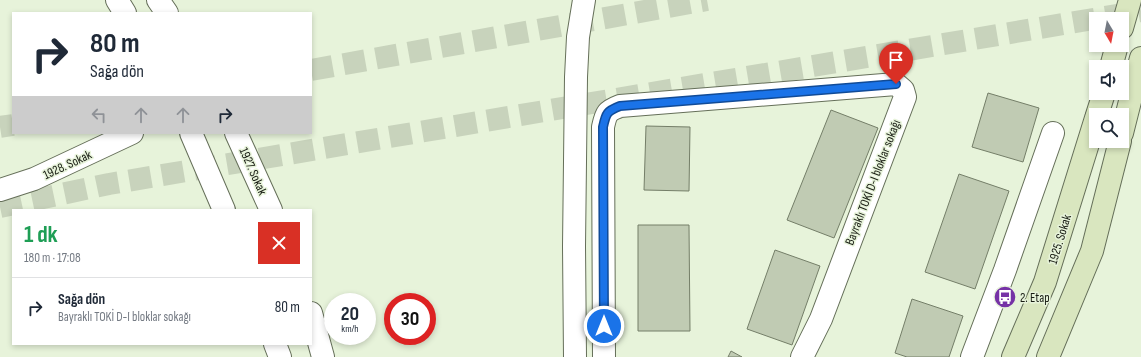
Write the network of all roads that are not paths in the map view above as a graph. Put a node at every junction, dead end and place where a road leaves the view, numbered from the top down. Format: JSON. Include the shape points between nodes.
{"nodes":[{"id":1,"x":117,"y":0,"type":"edge"},
{"id":2,"x":158,"y":0,"type":"edge"},
{"id":3,"x":584,"y":0,"type":"edge"},
{"id":4,"x":1130,"y":0,"type":"edge"},
{"id":5,"x":124,"y":12,"type":"edge"},
{"id":6,"x":166,"y":12,"type":"edge"},
{"id":7,"x":1127,"y":12,"type":"edge"},
{"id":8,"x":1141,"y":58,"type":"edge"},
{"id":9,"x":1128,"y":108,"type":"edge"},
{"id":10,"x":1053,"y":133,"type":"dead end"},
{"id":11,"x":130,"y":134,"type":"edge"},
{"id":12,"x":191,"y":134,"type":"edge"},
{"id":13,"x":236,"y":134,"type":"edge"},
{"id":14,"x":1089,"y":141,"type":"edge"},
{"id":15,"x":1118,"y":148,"type":"edge"},
{"id":16,"x":0,"y":190,"type":"edge"},
{"id":17,"x":224,"y":209,"type":"edge"},
{"id":18,"x":271,"y":209,"type":"edge"},
{"id":19,"x":312,"y":317,"type":"edge"},
{"id":20,"x":275,"y":345,"type":"edge"},
{"id":21,"x":280,"y":357,"type":"edge"},
{"id":22,"x":323,"y":357,"type":"edge"},
{"id":23,"x":575,"y":357,"type":"edge"},
{"id":24,"x":604,"y":357,"type":"edge"},
{"id":25,"x":802,"y":357,"type":"edge"},
{"id":26,"x":972,"y":357,"type":"edge"},
{"id":27,"x":1013,"y":357,"type":"edge"},
{"id":28,"x":1048,"y":357,"type":"edge"}],
"edges":[{"from":1,"to":5,"type":"street"},
{"from":2,"to":6,"type":"street"},
{"from":3,"to":23,"type":"street","via":[[578,38],[576,78]]},
{"from":4,"to":7,"type":"main road"},
{"from":8,"to":9,"type":"main road"},
{"from":10,"to":26,"type":"street"},
{"from":11,"to":16,"type":"street","name":"1928. Sokak","via":[[34,179]]},
{"from":12,"to":17,"type":"street"},
{"from":13,"to":18,"type":"street","name":"1927. Sokak"},
{"from":14,"to":27,"type":"main road","name":"1925. Sokak","via":[[1045,282]]},
{"from":15,"to":28,"type":"main road","via":[[1092,251]]},
{"from":19,"to":22,"type":"street"},
{"from":20,"to":21,"type":"street"},
{"from":24,"to":25,"type":"street","name":"Bayraklı TOKİ D-I bloklar sokağı","via":[[603,127],[606,114],[620,106],[896,84],[903,90],[904,97],[821,319]]}]}
